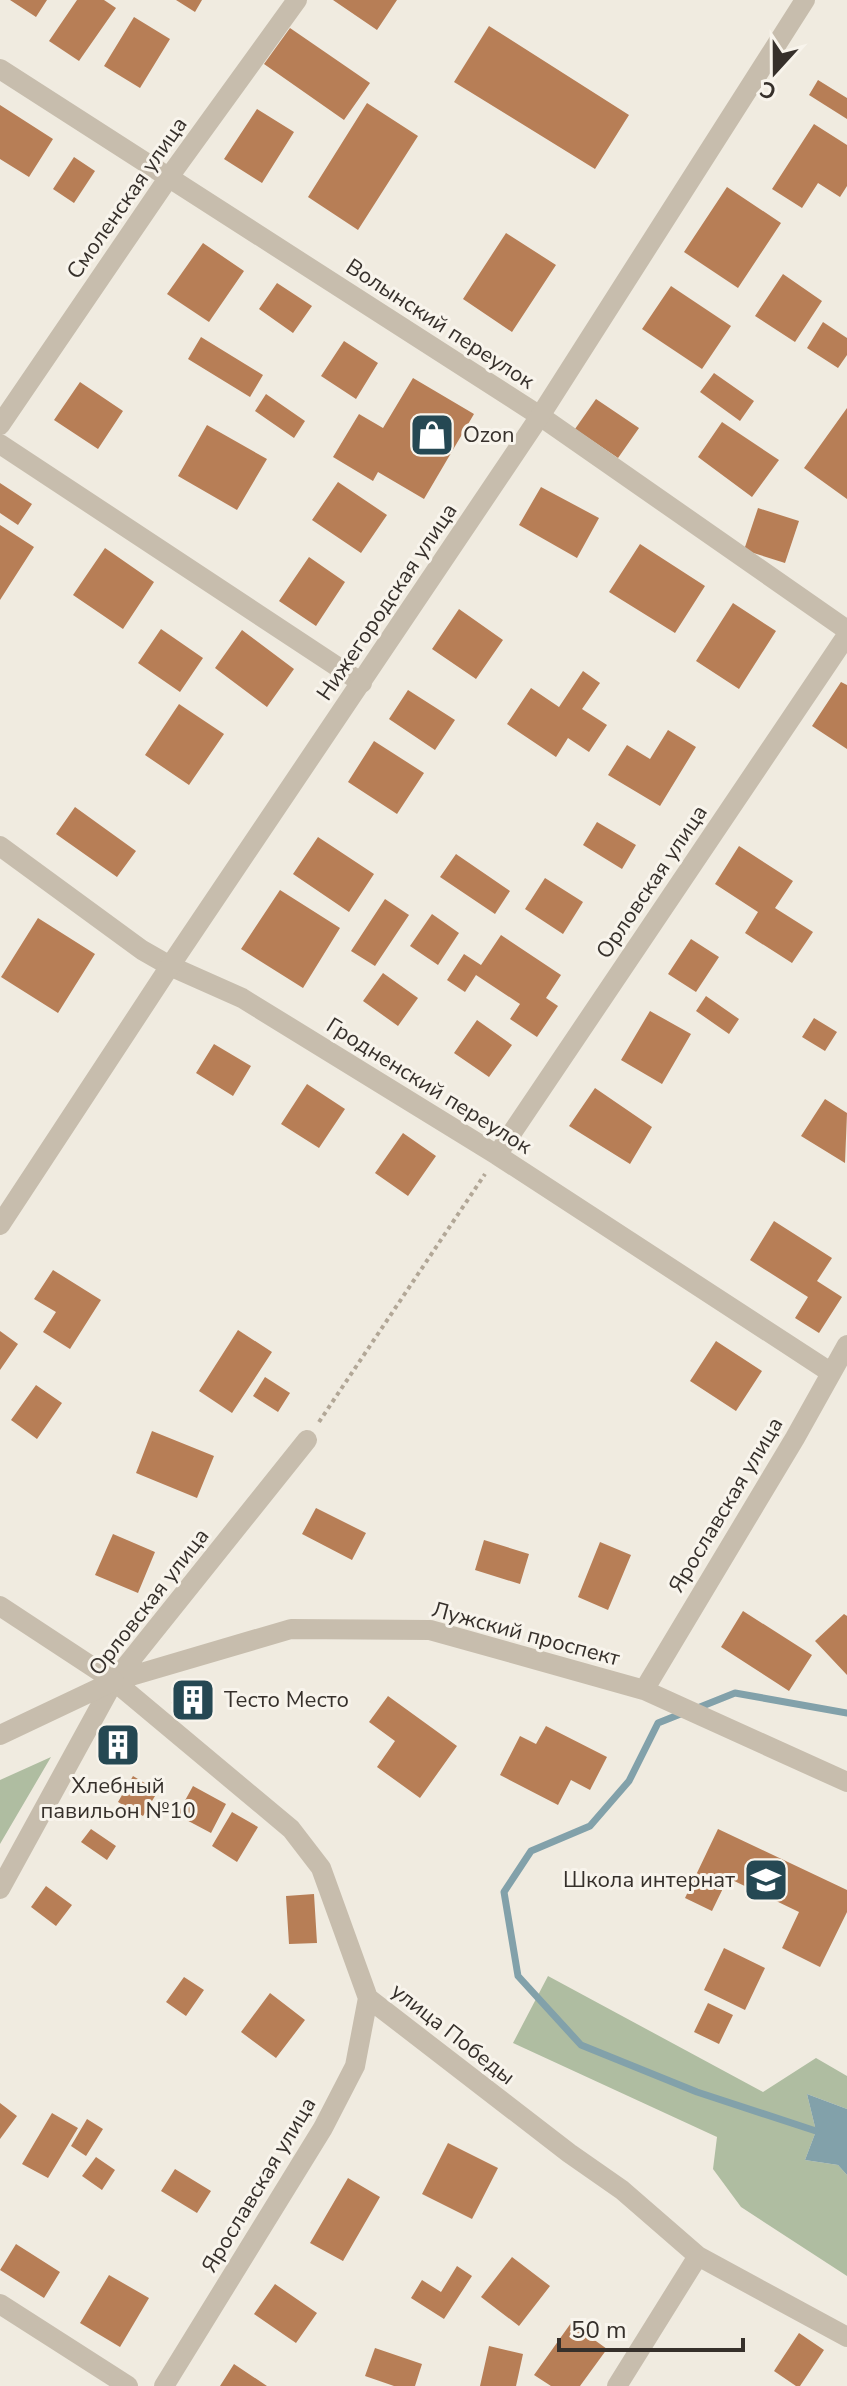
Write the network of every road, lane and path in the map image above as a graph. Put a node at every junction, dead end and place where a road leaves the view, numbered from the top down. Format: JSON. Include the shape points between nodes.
{"nodes":[{"id":1,"x":297,"y":0,"type":"edge"},
{"id":2,"x":805,"y":0,"type":"edge"},
{"id":3,"x":0,"y":69,"type":"edge"},
{"id":4,"x":169,"y":177,"type":"junction"},
{"id":5,"x":540,"y":416,"type":"junction"},
{"id":6,"x":0,"y":425,"type":"edge"},
{"id":7,"x":0,"y":444,"type":"edge"},
{"id":8,"x":847,"y":633,"type":"edge"},
{"id":9,"x":362,"y":683,"type":"junction"},
{"id":10,"x":0,"y":846,"type":"edge"},
{"id":11,"x":170,"y":966,"type":"junction"},
{"id":12,"x":497,"y":1155,"type":"junction"},
{"id":13,"x":0,"y":1225,"type":"edge"},
{"id":14,"x":847,"y":1345,"type":"edge"},
{"id":15,"x":830,"y":1372,"type":"junction"},
{"id":16,"x":307,"y":1440,"type":"joint"},
{"id":17,"x":0,"y":1606,"type":"edge"},
{"id":18,"x":114,"y":1681,"type":"junction"},
{"id":19,"x":644,"y":1690,"type":"junction"},
{"id":20,"x":0,"y":1735,"type":"edge"},
{"id":21,"x":847,"y":1782,"type":"edge"},
{"id":22,"x":0,"y":1889,"type":"edge"},
{"id":23,"x":368,"y":1998,"type":"junction"},
{"id":24,"x":698,"y":2256,"type":"junction"},
{"id":25,"x":0,"y":2304,"type":"edge"},
{"id":26,"x":847,"y":2337,"type":"edge"},
{"id":27,"x":128,"y":2386,"type":"edge"},
{"id":28,"x":164,"y":2386,"type":"edge"},
{"id":29,"x":617,"y":2386,"type":"edge"}],
"edges":[{"from":1,"to":4,"type":"street","name":"Смоленская улица"},
{"from":2,"to":5,"type":"street","name":"Нижегородская улица"},
{"from":3,"to":4,"type":"street","name":"Волынский переулок"},
{"from":4,"to":5,"type":"street","name":"Волынский переулок"},
{"from":4,"to":6,"type":"street","name":"Смоленская улица"},
{"from":5,"to":8,"type":"street","name":"Волынский переулок"},
{"from":5,"to":9,"type":"street","name":"Нижегородская улица"},
{"from":7,"to":9,"type":"street"},
{"from":8,"to":12,"type":"street","name":"Орловская улица"},
{"from":9,"to":11,"type":"street","name":"Нижегородская улица"},
{"from":10,"to":11,"type":"street","name":"Гродненский переулок"},
{"from":11,"to":12,"type":"street","name":"Гродненский переулок","via":[[242,998]]},
{"from":11,"to":13,"type":"street","name":"Нижегородская улица"},
{"from":12,"to":15,"type":"street","name":"Гродненский переулок"},
{"from":12,"to":16,"type":"path"},
{"from":14,"to":15,"type":"street","name":"Ярославская улица"},
{"from":15,"to":19,"type":"street","name":"Ярославская улица"},
{"from":16,"to":18,"type":"street","name":"Орловская улица"},
{"from":17,"to":18,"type":"street","name":"улица Победы"},
{"from":18,"to":19,"type":"street","name":"Лужский проспект","via":[[291,1629],[430,1630]]},
{"from":18,"to":20,"type":"street","name":"Лужский проспект"},
{"from":18,"to":22,"type":"street","name":"Орловская улица"},
{"from":18,"to":23,"type":"street","name":"улица Победы","via":[[291,1829],[321,1868]]},
{"from":19,"to":21,"type":"street","name":"Лужский проспект"},
{"from":23,"to":24,"type":"street","name":"улица Победы","via":[[622,2190]]},
{"from":23,"to":28,"type":"street","name":"Ярославская улица","via":[[355,2066],[323,2128]]},
{"from":24,"to":26,"type":"street","name":"улица Победы"},
{"from":24,"to":29,"type":"street"},
{"from":25,"to":27,"type":"street"}]}
